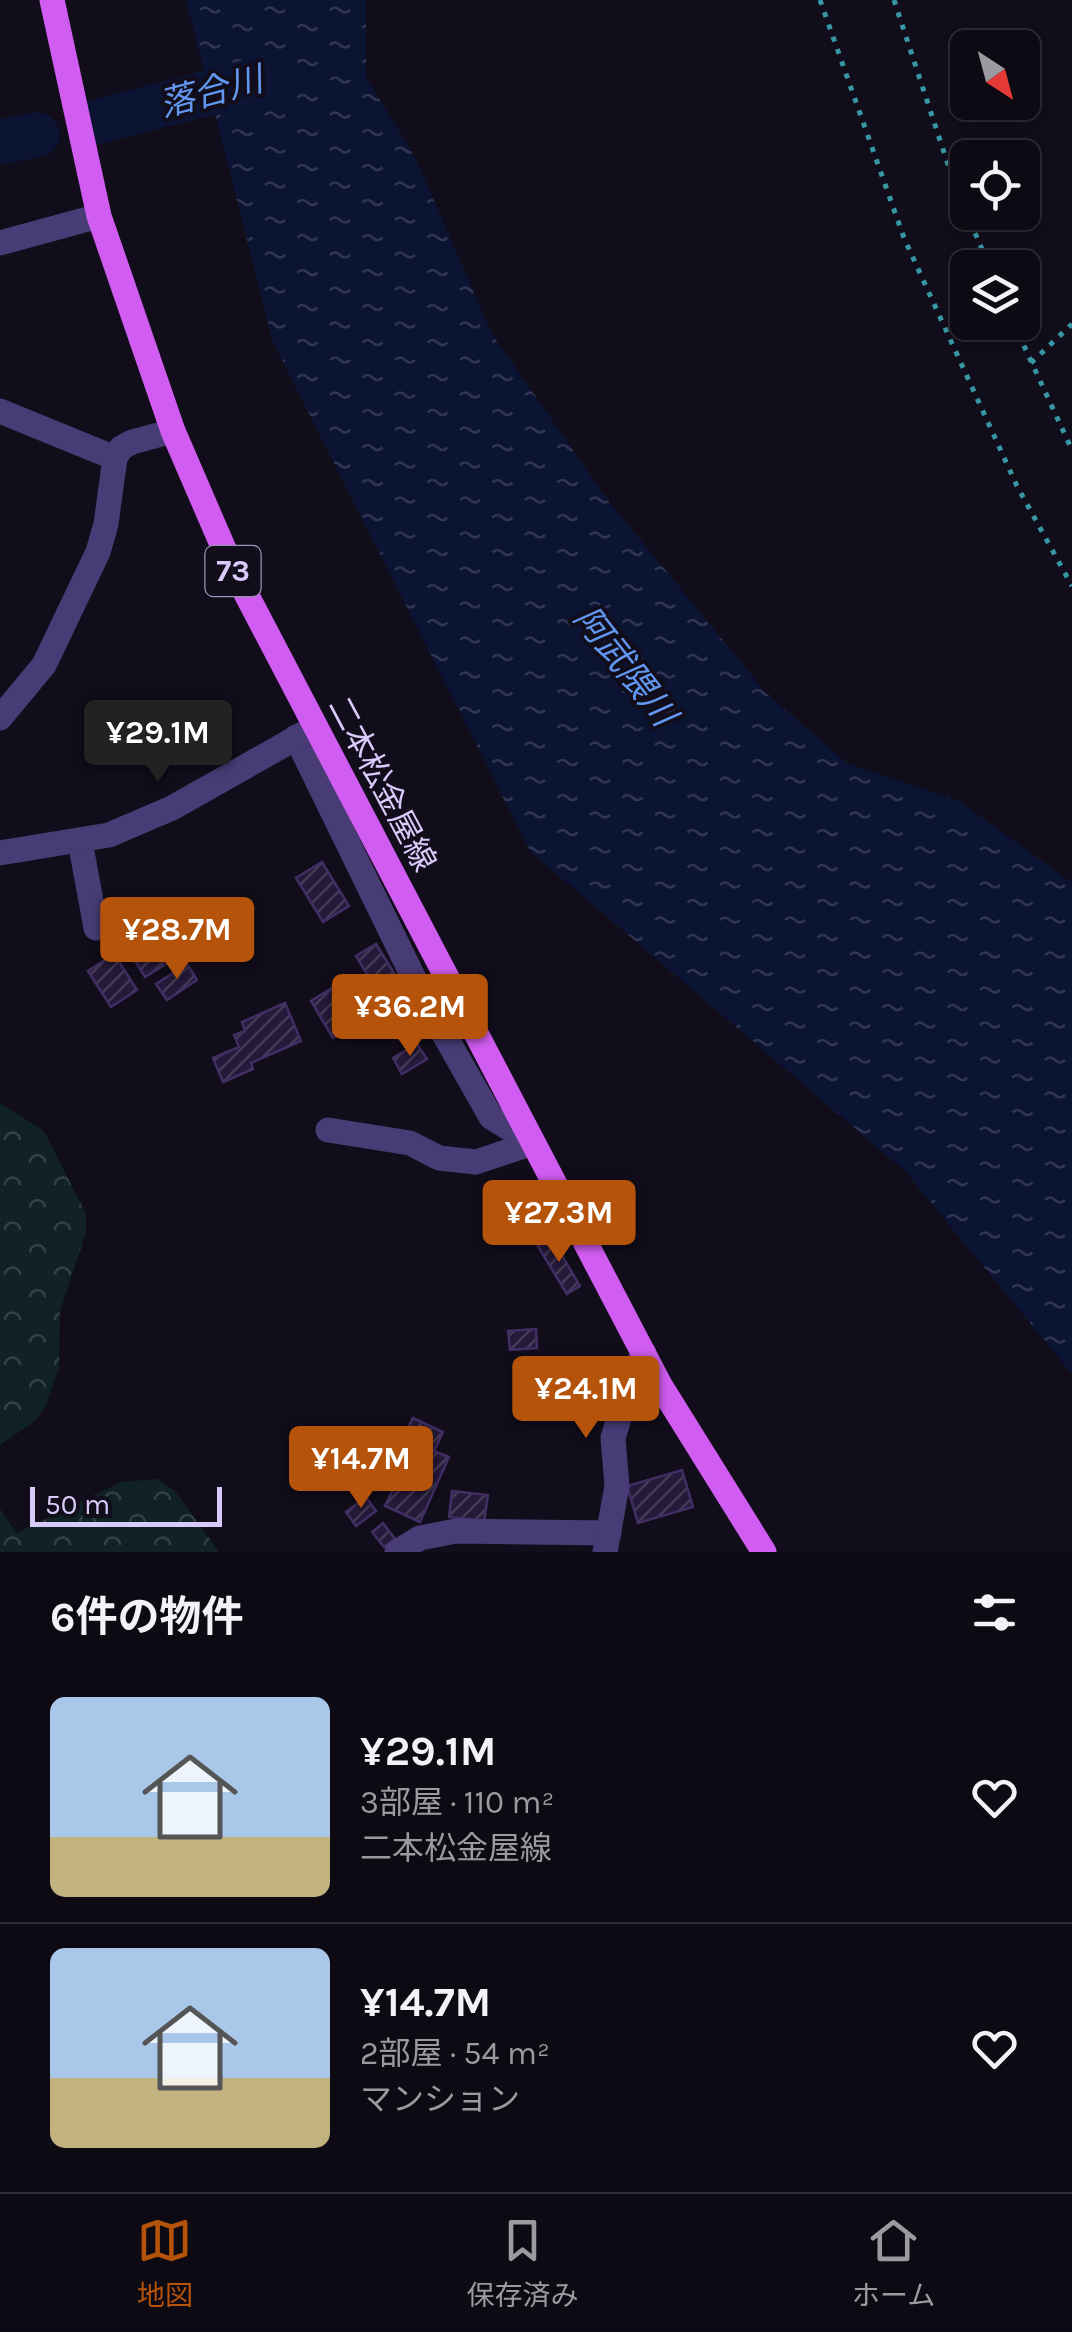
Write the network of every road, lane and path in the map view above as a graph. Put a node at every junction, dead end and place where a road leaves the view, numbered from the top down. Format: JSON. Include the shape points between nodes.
{"nodes":[{"id":1,"x":52,"y":0,"type":"edge"},
{"id":2,"x":820,"y":0,"type":"edge"},
{"id":3,"x":894,"y":0,"type":"edge"},
{"id":4,"x":99,"y":216,"type":"junction"},
{"id":5,"x":0,"y":243,"type":"edge"},
{"id":6,"x":982,"y":250,"type":"edge"},
{"id":7,"x":1072,"y":324,"type":"edge"},
{"id":8,"x":1021,"y":340,"type":"edge"},
{"id":9,"x":1031,"y":363,"type":"junction"},
{"id":10,"x":0,"y":411,"type":"edge"},
{"id":11,"x":174,"y":431,"type":"junction"},
{"id":12,"x":1072,"y":450,"type":"edge"},
{"id":13,"x":114,"y":458,"type":"junction"},
{"id":14,"x":1072,"y":586,"type":"edge"},
{"id":15,"x":0,"y":718,"type":"edge"},
{"id":16,"x":306,"y":732,"type":"junction"},
{"id":17,"x":80,"y":841,"type":"junction"},
{"id":18,"x":0,"y":854,"type":"edge"},
{"id":19,"x":96,"y":928,"type":"dead end"},
{"id":20,"x":328,"y":1130,"type":"dead end"},
{"id":21,"x":532,"y":1143,"type":"junction"},
{"id":22,"x":644,"y":1354,"type":"junction"},
{"id":23,"x":607,"y":1542,"type":"edge"},
{"id":24,"x":397,"y":1552,"type":"edge"},
{"id":25,"x":764,"y":1552,"type":"edge"}],
"edges":[{"from":1,"to":4,"type":"main road","name":"二本松金屋線","number":"73"},
{"from":2,"to":14,"type":"path","via":[[904,238],[1017,486]]},
{"from":3,"to":6,"type":"path"},
{"from":4,"to":5,"type":"street"},
{"from":4,"to":11,"type":"main road","name":"二本松金屋線","number":"73"},
{"from":7,"to":9,"type":"path"},
{"from":8,"to":9,"type":"path"},
{"from":9,"to":12,"type":"path"},
{"from":10,"to":13,"type":"street"},
{"from":11,"to":13,"type":"street","via":[[132,442]]},
{"from":11,"to":16,"type":"main road","name":"二本松金屋線","number":"73"},
{"from":13,"to":15,"type":"street","via":[[98,552],[44,665]]},
{"from":16,"to":17,"type":"street","via":[[172,808],[109,836]]},
{"from":16,"to":21,"type":"main road","name":"二本松金屋線","number":"73"},
{"from":17,"to":18,"type":"street"},
{"from":17,"to":19,"type":"street"},
{"from":20,"to":21,"type":"street","via":[[476,1162]]},
{"from":21,"to":22,"type":"main road","name":"二本松金屋線","number":"73"},
{"from":22,"to":23,"type":"street","via":[[614,1438],[617,1486]]},
{"from":22,"to":25,"type":"main road","name":"二本松金屋線","number":"73"},
{"from":23,"to":24,"type":"street","via":[[456,1531],[420,1538]]}]}
